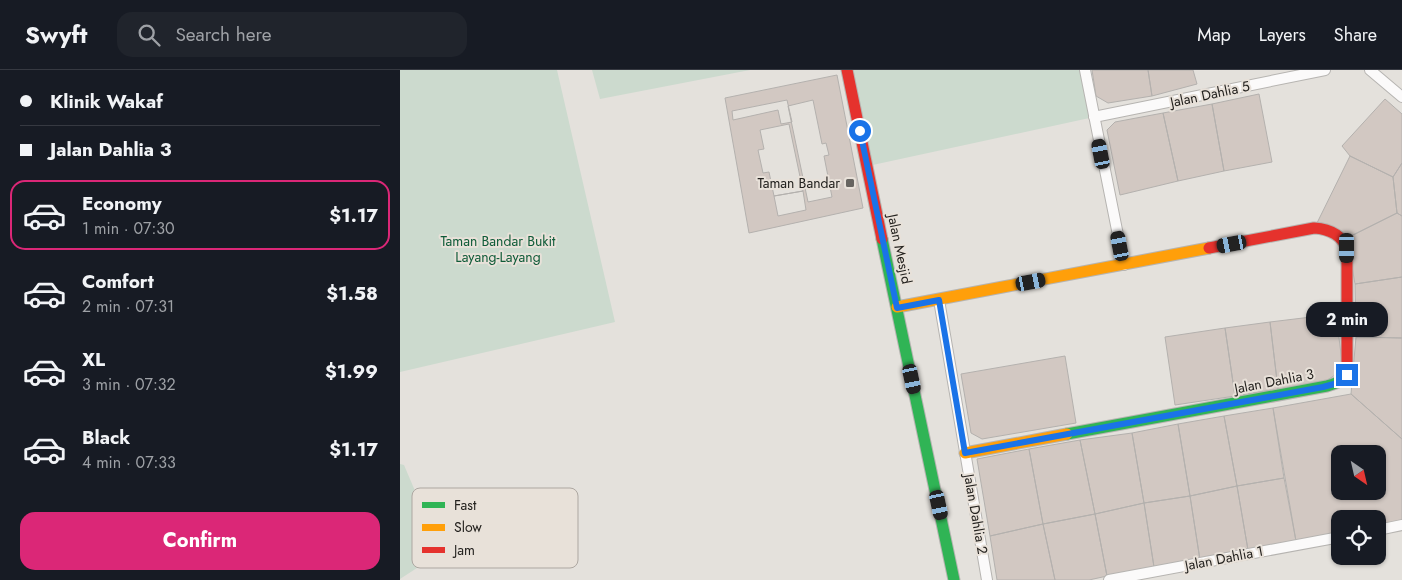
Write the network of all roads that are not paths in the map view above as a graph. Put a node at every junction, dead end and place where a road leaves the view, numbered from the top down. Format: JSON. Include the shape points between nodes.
{"nodes":[{"id":1,"x":847,"y":70,"type":"edge"},
{"id":2,"x":1084,"y":70,"type":"edge"},
{"id":3,"x":1326,"y":70,"type":"edge"},
{"id":4,"x":1370,"y":70,"type":"edge"},
{"id":5,"x":1402,"y":97,"type":"edge"},
{"id":6,"x":1094,"y":117,"type":"junction"},
{"id":7,"x":1124,"y":265,"type":"junction"},
{"id":8,"x":939,"y":300,"type":"junction"},
{"id":9,"x":897,"y":308,"type":"junction"},
{"id":10,"x":965,"y":453,"type":"junction"},
{"id":11,"x":1402,"y":525,"type":"edge"},
{"id":12,"x":1386,"y":528,"type":"edge"},
{"id":13,"x":1331,"y":539,"type":"edge"},
{"id":14,"x":954,"y":580,"type":"edge"},
{"id":15,"x":987,"y":580,"type":"edge"},
{"id":16,"x":1109,"y":580,"type":"edge"}],
"edges":[{"from":1,"to":9,"type":"street","name":"Jalan Mesjid"},
{"from":2,"to":6,"type":"street"},
{"from":3,"to":6,"type":"street","name":"Jalan Dahlia 5"},
{"from":4,"to":5,"type":"street"},
{"from":6,"to":7,"type":"street"},
{"from":7,"to":8,"type":"street"},
{"from":7,"to":10,"type":"street","name":"Jalan Dahlia 3","via":[[1314,228],[1334,233],[1347,248],[1347,375],[1341,382],[1323,387]]},
{"from":8,"to":9,"type":"street"},
{"from":8,"to":10,"type":"street","name":"Jalan Dahlia 2"},
{"from":9,"to":14,"type":"street","name":"Jalan Mesjid"},
{"from":10,"to":15,"type":"street","name":"Jalan Dahlia 2"},
{"from":11,"to":12,"type":"street"},
{"from":13,"to":16,"type":"street","name":"Jalan Dahlia 1"}]}
